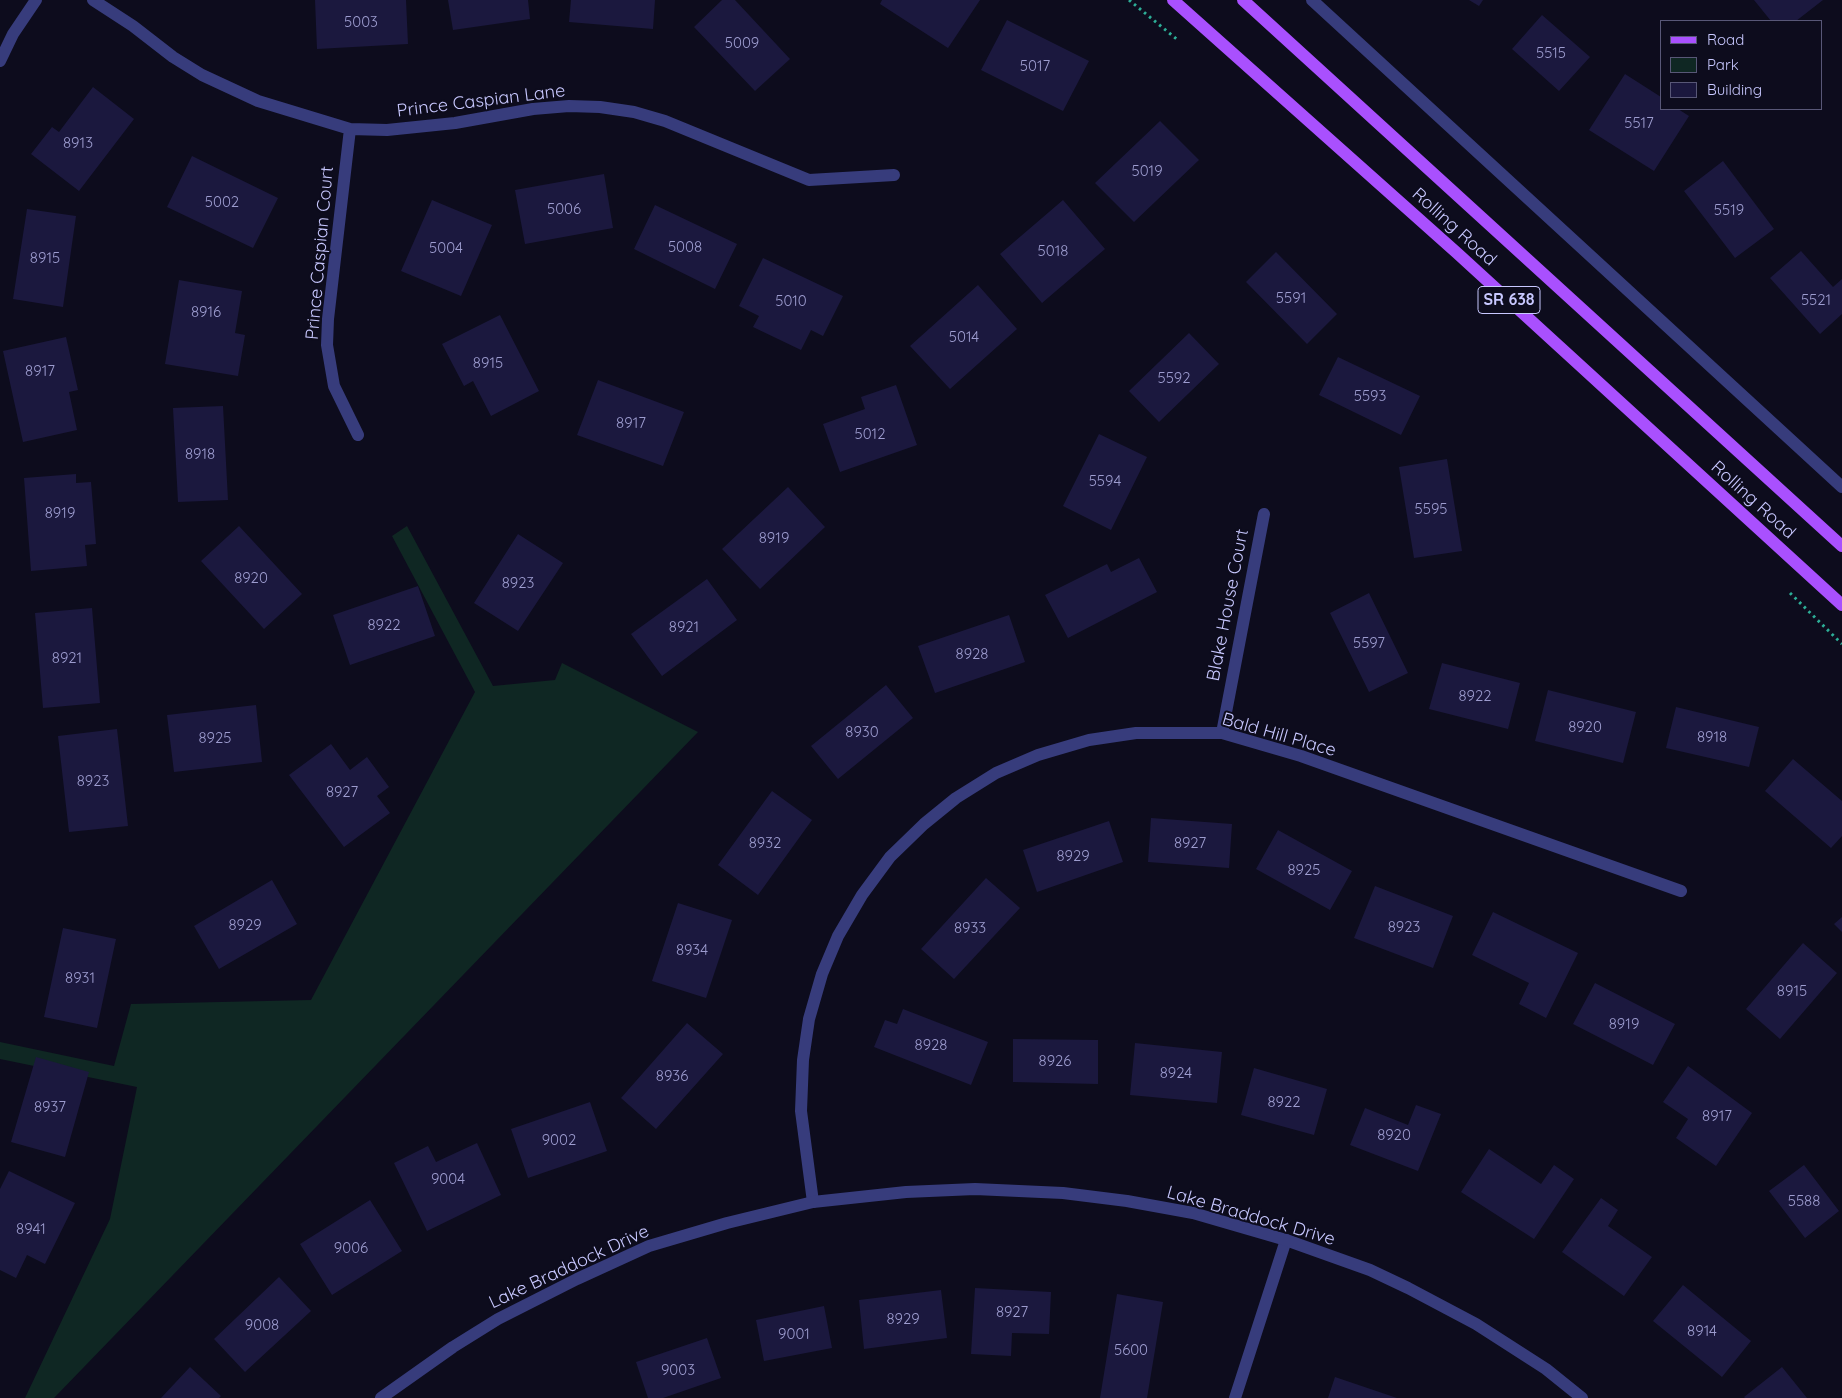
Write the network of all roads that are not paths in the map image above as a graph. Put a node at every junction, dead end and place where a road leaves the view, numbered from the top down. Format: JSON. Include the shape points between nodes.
{"nodes":[{"id":1,"x":36,"y":0,"type":"edge"},
{"id":2,"x":93,"y":0,"type":"edge"},
{"id":3,"x":1173,"y":0,"type":"edge"},
{"id":4,"x":1243,"y":0,"type":"edge"},
{"id":5,"x":1312,"y":0,"type":"edge"},
{"id":6,"x":0,"y":60,"type":"edge"},
{"id":7,"x":350,"y":129,"type":"junction"},
{"id":8,"x":894,"y":176,"type":"dead end"},
{"id":9,"x":358,"y":435,"type":"dead end"},
{"id":10,"x":1842,"y":487,"type":"edge"},
{"id":11,"x":1264,"y":514,"type":"dead end"},
{"id":12,"x":1842,"y":546,"type":"edge"},
{"id":13,"x":1842,"y":604,"type":"edge"},
{"id":14,"x":1222,"y":733,"type":"junction"},
{"id":15,"x":1681,"y":891,"type":"dead end"},
{"id":16,"x":813,"y":1202,"type":"junction"},
{"id":17,"x":1286,"y":1240,"type":"junction"},
{"id":18,"x":384,"y":1397,"type":"edge"},
{"id":19,"x":1235,"y":1398,"type":"edge"},
{"id":20,"x":1582,"y":1398,"type":"edge"}],
"edges":[{"from":1,"to":6,"type":"street"},
{"from":2,"to":7,"type":"street","name":"Prince Caspian Lane","via":[[202,75],[258,101]]},
{"from":3,"to":13,"type":"main road","name":"Rolling Road","number":"SR 638","via":[[1457,253]]},
{"from":4,"to":12,"type":"main road","name":"Rolling Road","number":"SR 638"},
{"from":5,"to":10,"type":"street"},
{"from":7,"to":8,"type":"street","name":"Prince Caspian Lane","via":[[387,130],[456,124],[533,109],[600,107],[665,120],[809,180]]},
{"from":7,"to":9,"type":"street","name":"Prince Caspian Court","via":[[328,319],[328,345],[334,386]]},
{"from":11,"to":14,"type":"street","name":"Blake House Court"},
{"from":14,"to":15,"type":"street","name":"Bald Hill Place","via":[[1300,756]]},
{"from":14,"to":16,"type":"street","name":"Bald Hill Place","via":[[1136,733],[1089,740],[1038,755],[996,773],[956,798],[890,857],[838,936],[822,974],[809,1019],[801,1111]]},
{"from":16,"to":17,"type":"street","name":"Lake Braddock Drive","via":[[906,1192],[975,1189],[1063,1193],[1194,1213]]},
{"from":16,"to":18,"type":"street","name":"Lake Braddock Drive","via":[[649,1246],[498,1319],[452,1347]]},
{"from":17,"to":19,"type":"street"},
{"from":17,"to":20,"type":"street","name":"Lake Braddock Drive","via":[[1370,1270],[1476,1324],[1531,1359]]}]}
